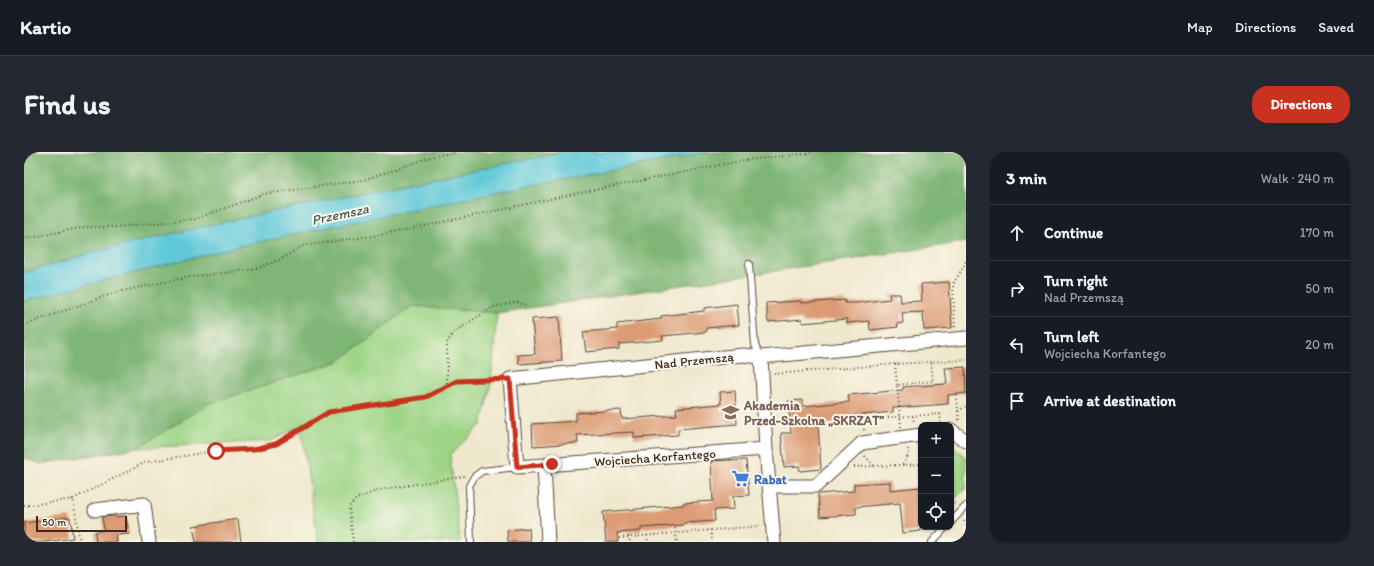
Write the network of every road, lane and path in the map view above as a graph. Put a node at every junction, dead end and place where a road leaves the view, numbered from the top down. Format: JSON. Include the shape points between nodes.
{"nodes":[{"id":1,"x":457,"y":152,"type":"edge"},
{"id":2,"x":811,"y":152,"type":"edge"},
{"id":3,"x":24,"y":239,"type":"edge"},
{"id":4,"x":966,"y":260,"type":"edge"},
{"id":5,"x":749,"y":264,"type":"dead end"},
{"id":6,"x":526,"y":306,"type":"dead end"},
{"id":7,"x":24,"y":325,"type":"edge"},
{"id":8,"x":961,"y":339,"type":"edge"},
{"id":9,"x":761,"y":357,"type":"junction"},
{"id":10,"x":966,"y":360,"type":"edge"},
{"id":11,"x":931,"y":362,"type":"junction"},
{"id":12,"x":895,"y":364,"type":"junction"},
{"id":13,"x":762,"y":376,"type":"junction"},
{"id":14,"x":510,"y":379,"type":"junction"},
{"id":15,"x":897,"y":385,"type":"junction"},
{"id":16,"x":447,"y":387,"type":"junction"},
{"id":17,"x":957,"y":395,"type":"dead end"},
{"id":18,"x":966,"y":406,"type":"edge"},
{"id":19,"x":958,"y":411,"type":"junction"},
{"id":20,"x":900,"y":417,"type":"junction"},
{"id":21,"x":959,"y":419,"type":"dead end"},
{"id":22,"x":941,"y":422,"type":"edge"},
{"id":23,"x":954,"y":432,"type":"edge"},
{"id":24,"x":918,"y":435,"type":"edge"},
{"id":25,"x":904,"y":437,"type":"junction"},
{"id":26,"x":966,"y":441,"type":"edge"},
{"id":27,"x":866,"y":443,"type":"junction"},
{"id":28,"x":766,"y":449,"type":"junction"},
{"id":29,"x":865,"y":456,"type":"dead end"},
{"id":30,"x":918,"y":464,"type":"edge"},
{"id":31,"x":544,"y":465,"type":"junction"},
{"id":32,"x":904,"y":465,"type":"junction"},
{"id":33,"x":874,"y":466,"type":"junction"},
{"id":34,"x":517,"y":467,"type":"junction"},
{"id":35,"x":836,"y":467,"type":"junction"},
{"id":36,"x":467,"y":476,"type":"dead end"},
{"id":37,"x":770,"y":486,"type":"junction"},
{"id":38,"x":73,"y":499,"type":"junction"},
{"id":39,"x":24,"y":506,"type":"edge"},
{"id":40,"x":966,"y":506,"type":"edge"},
{"id":41,"x":95,"y":510,"type":"dead end"},
{"id":42,"x":954,"y":519,"type":"edge"},
{"id":43,"x":773,"y":524,"type":"junction"},
{"id":44,"x":675,"y":528,"type":"dead end"},
{"id":45,"x":711,"y":530,"type":"junction"},
{"id":46,"x":943,"y":530,"type":"edge"},
{"id":47,"x":676,"y":533,"type":"junction"},
{"id":48,"x":647,"y":535,"type":"junction"},
{"id":49,"x":629,"y":536,"type":"junction"},
{"id":50,"x":618,"y":538,"type":"dead end"},
{"id":51,"x":80,"y":542,"type":"edge"},
{"id":52,"x":149,"y":542,"type":"edge"},
{"id":53,"x":353,"y":542,"type":"edge"},
{"id":54,"x":471,"y":542,"type":"edge"},
{"id":55,"x":548,"y":542,"type":"edge"},
{"id":56,"x":630,"y":542,"type":"edge"},
{"id":57,"x":648,"y":542,"type":"edge"},
{"id":58,"x":677,"y":542,"type":"edge"},
{"id":59,"x":712,"y":542,"type":"edge"},
{"id":60,"x":774,"y":542,"type":"edge"},
{"id":61,"x":932,"y":542,"type":"edge"}],
"edges":[{"from":1,"to":3,"type":"path","via":[[434,156],[362,180],[264,194],[195,219],[116,227],[85,227]]},
{"from":2,"to":7,"type":"path","via":[[745,160],[392,233],[302,246],[256,269],[189,277],[117,292]]},
{"from":4,"to":8,"type":"path","via":[[953,284]]},
{"from":5,"to":9,"type":"lane","via":[[755,345]]},
{"from":6,"to":16,"type":"path","via":[[518,302],[493,307],[454,332],[447,343]]},
{"from":8,"to":9,"type":"street","name":"Nad Przemszą"},
{"from":9,"to":13,"type":"street"},
{"from":9,"to":14,"type":"street","name":"Nad Przemszą","via":[[743,355]]},
{"from":10,"to":11,"type":"path"},
{"from":11,"to":12,"type":"path"},
{"from":11,"to":15,"type":"path","via":[[933,381]]},
{"from":12,"to":13,"type":"path"},
{"from":12,"to":15,"type":"path"},
{"from":13,"to":28,"type":"street"},
{"from":14,"to":16,"type":"path","via":[[457,381]]},
{"from":14,"to":34,"type":"street"},
{"from":15,"to":20,"type":"path"},
{"from":16,"to":38,"type":"path","via":[[426,397],[329,412],[276,444],[146,462]]},
{"from":17,"to":19,"type":"path"},
{"from":18,"to":19,"type":"path"},
{"from":19,"to":21,"type":"path"},
{"from":20,"to":22,"type":"path","via":[[940,414]]},
{"from":20,"to":25,"type":"path"},
{"from":20,"to":27,"type":"path","via":[[863,419]]},
{"from":23,"to":26,"type":"street"},
{"from":24,"to":25,"type":"street"},
{"from":25,"to":27,"type":"street"},
{"from":25,"to":32,"type":"path","via":[[909,453]]},
{"from":27,"to":35,"type":"street"},
{"from":28,"to":31,"type":"street","name":"Wojciecha Korfantego"},
{"from":28,"to":37,"type":"street"},
{"from":29,"to":33,"type":"path"},
{"from":30,"to":32,"type":"path"},
{"from":31,"to":34,"type":"street","name":"Wojciecha Korfantego"},
{"from":31,"to":55,"type":"street"},
{"from":32,"to":33,"type":"path"},
{"from":33,"to":35,"type":"path"},
{"from":34,"to":54,"type":"lane","via":[[482,471],[474,477],[469,486]]},
{"from":35,"to":37,"type":"street","via":[[816,486]]},
{"from":36,"to":53,"type":"path","via":[[379,490],[356,499],[349,507]]},
{"from":37,"to":43,"type":"street"},
{"from":38,"to":39,"type":"path"},
{"from":38,"to":51,"type":"path"},
{"from":40,"to":42,"type":"lane"},
{"from":41,"to":52,"type":"street","via":[[144,504]]},
{"from":43,"to":45,"type":"path"},
{"from":43,"to":60,"type":"street"},
{"from":44,"to":47,"type":"path"},
{"from":45,"to":47,"type":"path"},
{"from":45,"to":59,"type":"path"},
{"from":46,"to":61,"type":"lane"},
{"from":47,"to":48,"type":"path"},
{"from":47,"to":58,"type":"path"},
{"from":48,"to":49,"type":"path"},
{"from":48,"to":57,"type":"path"},
{"from":49,"to":50,"type":"path"},
{"from":49,"to":56,"type":"path"}]}
